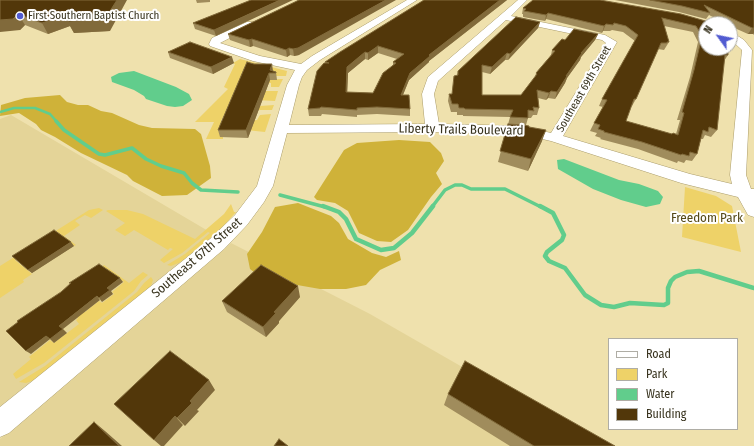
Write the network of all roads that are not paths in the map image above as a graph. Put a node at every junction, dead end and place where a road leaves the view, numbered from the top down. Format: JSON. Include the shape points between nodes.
{"nodes":[{"id":1,"x":413,"y":0,"type":"edge"},
{"id":2,"x":524,"y":0,"type":"edge"},
{"id":3,"x":504,"y":17,"type":"junction"},
{"id":4,"x":256,"y":22,"type":"edge"},
{"id":5,"x":738,"y":40,"type":"edge"},
{"id":6,"x":304,"y":68,"type":"junction"},
{"id":7,"x":433,"y":128,"type":"junction"},
{"id":8,"x":280,"y":129,"type":"junction"},
{"id":9,"x":555,"y":138,"type":"junction"},
{"id":10,"x":749,"y":194,"type":"edge"},
{"id":11,"x":754,"y":211,"type":"edge"},
{"id":12,"x":0,"y":424,"type":"edge"}],
"edges":[{"from":1,"to":6,"type":"street","name":"Southeast 67th Street","via":[[316,58]]},
{"from":2,"to":3,"type":"street"},
{"from":3,"to":7,"type":"street","via":[[432,80],[428,94]]},
{"from":3,"to":9,"type":"street","name":"Southeast 69th Street","via":[[612,42]]},
{"from":4,"to":6,"type":"street","via":[[213,42],[257,59]]},
{"from":5,"to":10,"type":"street","via":[[747,50],[738,175]]},
{"from":6,"to":8,"type":"street","name":"Southeast 67th Street","via":[[293,85]]},
{"from":7,"to":8,"type":"street","name":"Liberty Trails Boulevard"},
{"from":7,"to":9,"type":"street","name":"Liberty Trails Boulevard","via":[[511,129]]},
{"from":8,"to":12,"type":"street","name":"Southeast 67th Street","via":[[265,186],[249,211],[232,230]]},
{"from":9,"to":10,"type":"street","name":"Liberty Trails Boulevard","via":[[686,179]]},
{"from":10,"to":11,"type":"street"}]}
